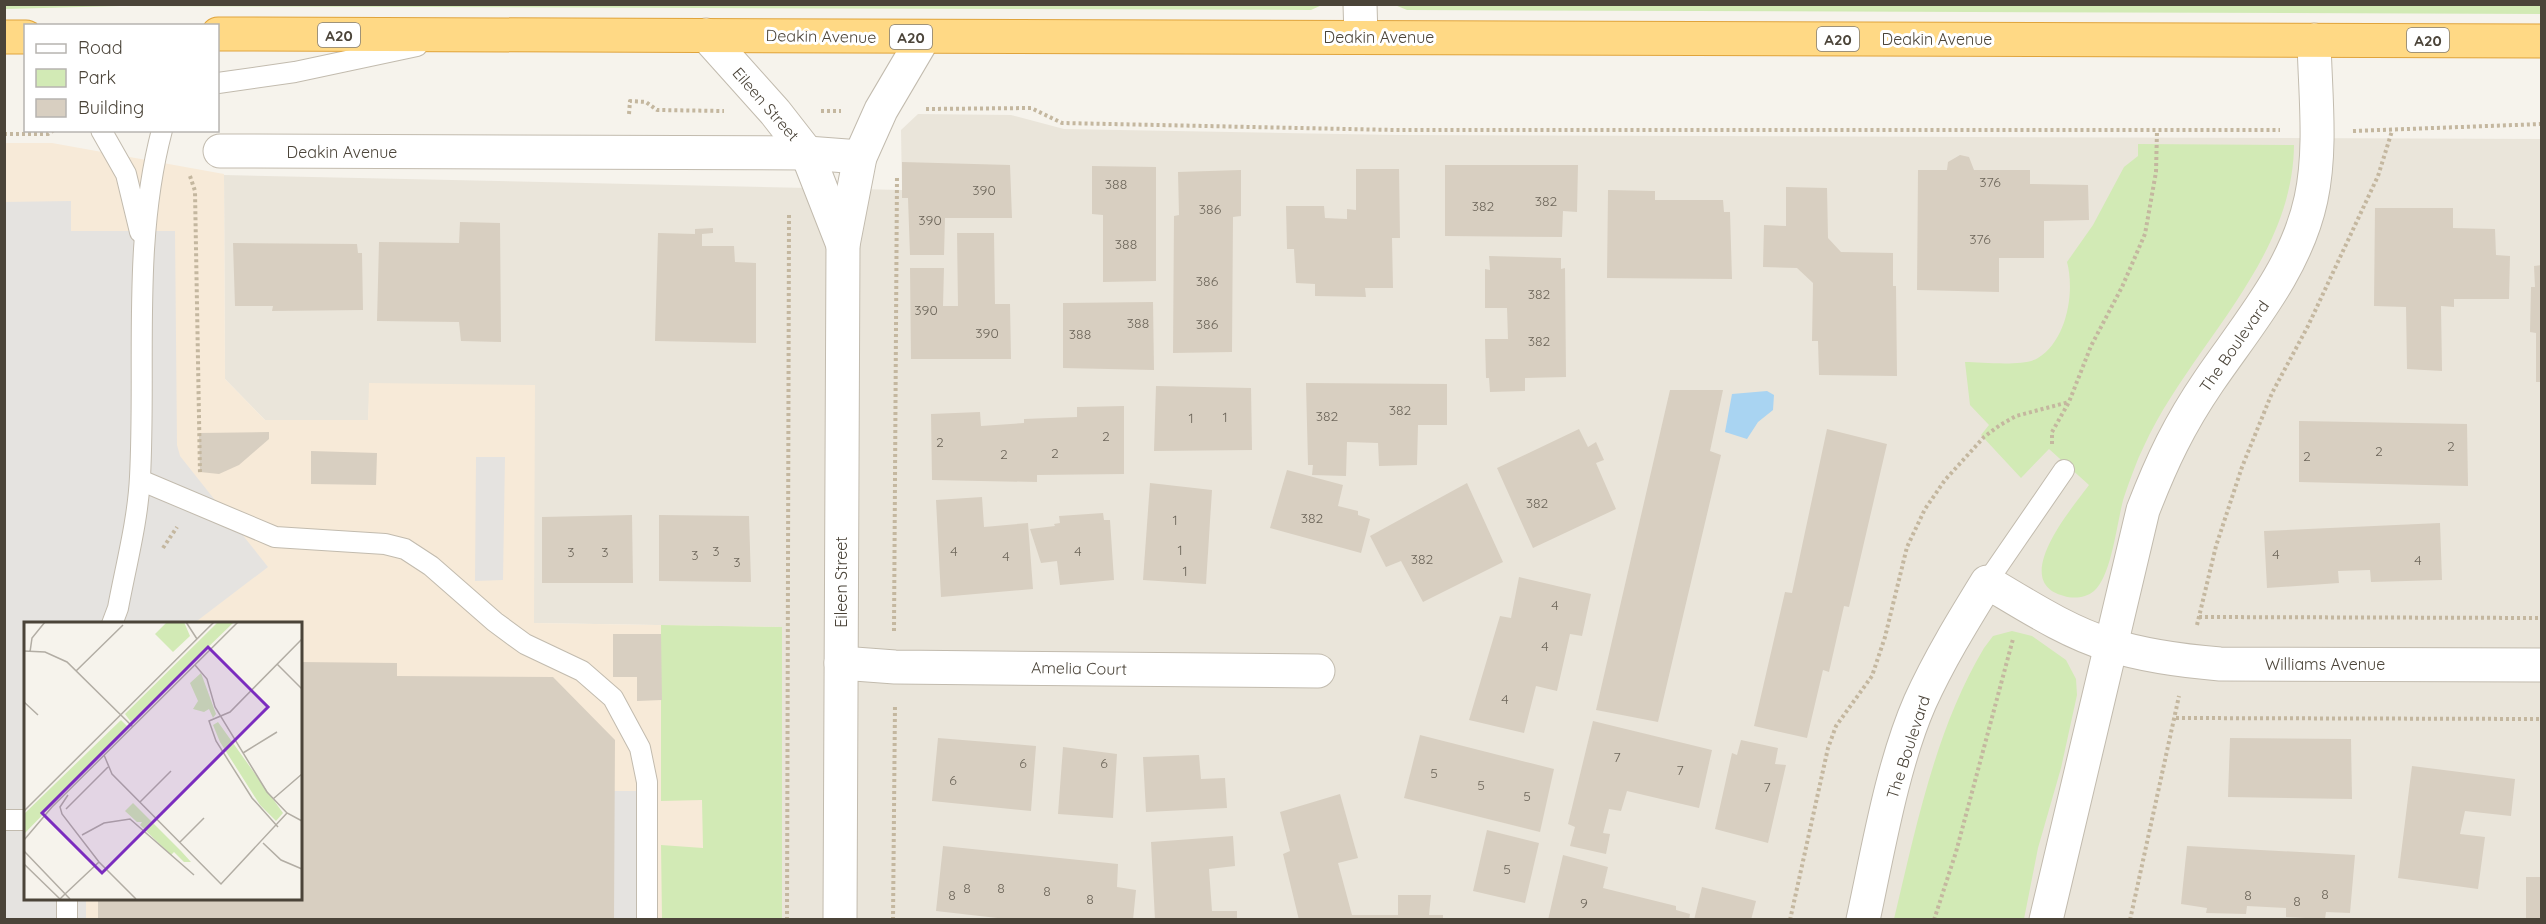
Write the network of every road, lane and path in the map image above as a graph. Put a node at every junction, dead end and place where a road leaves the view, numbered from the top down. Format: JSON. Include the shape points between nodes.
{"nodes":[{"id":1,"x":1360,"y":4,"type":"edge"},
{"id":2,"x":219,"y":34,"type":"edge"},
{"id":3,"x":705,"y":35,"type":"junction"},
{"id":4,"x":461,"y":36,"type":"junction"},
{"id":5,"x":4,"y":37,"type":"edge"},
{"id":6,"x":24,"y":37,"type":"edge"},
{"id":7,"x":924,"y":37,"type":"junction"},
{"id":8,"x":1361,"y":37,"type":"junction"},
{"id":9,"x":2314,"y":40,"type":"junction"},
{"id":10,"x":2541,"y":41,"type":"edge"},
{"id":11,"x":219,"y":82,"type":"edge"},
{"id":12,"x":881,"y":110,"type":"junction"},
{"id":13,"x":2541,"y":124,"type":"edge"},
{"id":14,"x":2157,"y":131,"type":"junction"},
{"id":15,"x":2392,"y":131,"type":"junction"},
{"id":16,"x":51,"y":132,"type":"edge"},
{"id":17,"x":102,"y":132,"type":"edge"},
{"id":18,"x":161,"y":132,"type":"edge"},
{"id":19,"x":2316,"y":132,"type":"junction"},
{"id":20,"x":4,"y":134,"type":"edge"},
{"id":21,"x":220,"y":151,"type":"dead end"},
{"id":22,"x":807,"y":153,"type":"junction"},
{"id":23,"x":860,"y":157,"type":"junction"},
{"id":24,"x":897,"y":168,"type":"dead end"},
{"id":25,"x":195,"y":191,"type":"dead end"},
{"id":26,"x":789,"y":212,"type":"dead end"},
{"id":27,"x":143,"y":244,"type":"junction"},
{"id":28,"x":843,"y":245,"type":"junction"},
{"id":29,"x":2069,"y":402,"type":"junction"},
{"id":30,"x":2064,"y":470,"type":"joint"},
{"id":31,"x":140,"y":480,"type":"junction"},
{"id":32,"x":189,"y":502,"type":"junction"},
{"id":33,"x":161,"y":551,"type":"dead end"},
{"id":34,"x":1987,"y":582,"type":"junction"},
{"id":35,"x":2024,"y":604,"type":"junction"},
{"id":36,"x":2199,"y":617,"type":"junction"},
{"id":37,"x":2541,"y":618,"type":"edge"},
{"id":38,"x":113,"y":622,"type":"edge"},
{"id":39,"x":2110,"y":645,"type":"junction"},
{"id":40,"x":2186,"y":661,"type":"junction"},
{"id":41,"x":841,"y":663,"type":"junction"},
{"id":42,"x":2541,"y":665,"type":"edge"},
{"id":43,"x":895,"y":667,"type":"junction"},
{"id":44,"x":1318,"y":671,"type":"dead end"},
{"id":45,"x":2176,"y":718,"type":"junction"},
{"id":46,"x":2541,"y":719,"type":"edge"},
{"id":47,"x":4,"y":820,"type":"edge"},
{"id":48,"x":24,"y":820,"type":"edge"},
{"id":49,"x":67,"y":900,"type":"edge"},
{"id":50,"x":66,"y":920,"type":"edge"},
{"id":51,"x":646,"y":920,"type":"edge"},
{"id":52,"x":787,"y":920,"type":"edge"},
{"id":53,"x":840,"y":920,"type":"edge"},
{"id":54,"x":893,"y":920,"type":"edge"},
{"id":55,"x":1790,"y":920,"type":"edge"},
{"id":56,"x":1863,"y":920,"type":"edge"},
{"id":57,"x":1934,"y":920,"type":"edge"},
{"id":58,"x":2046,"y":920,"type":"edge"},
{"id":59,"x":2130,"y":920,"type":"edge"}],
"edges":[{"from":1,"to":8,"type":"street"},
{"from":2,"to":4,"type":"highway","name":"Deakin Avenue","number":"A20"},
{"from":3,"to":4,"type":"highway","name":"Deakin Avenue","number":"A20"},
{"from":3,"to":7,"type":"highway","name":"Deakin Avenue","number":"A20"},
{"from":3,"to":22,"type":"street","name":"Eileen Street","via":[[776,112]]},
{"from":4,"to":11,"type":"lane","via":[[295,72]]},
{"from":5,"to":6,"type":"highway"},
{"from":7,"to":8,"type":"highway","name":"Deakin Avenue","number":"A20"},
{"from":7,"to":12,"type":"street","name":"Eileen Street"},
{"from":8,"to":9,"type":"highway","name":"Deakin Avenue","number":"A20"},
{"from":9,"to":10,"type":"highway","name":"Deakin Avenue","number":"A20"},
{"from":9,"to":19,"type":"street","name":"The Boulevard"},
{"from":12,"to":14,"type":"path","via":[[1031,108],[1062,123],[1395,130]]},
{"from":12,"to":23,"type":"street","name":"Eileen Street"},
{"from":13,"to":15,"type":"path"},
{"from":14,"to":19,"type":"path"},
{"from":14,"to":29,"type":"path","via":[[2156,172],[2145,234],[2091,346]]},
{"from":15,"to":19,"type":"path"},
{"from":15,"to":36,"type":"path","via":[[2378,176],[2272,393],[2242,467],[2216,546]]},
{"from":16,"to":20,"type":"path"},
{"from":17,"to":27,"type":"lane","via":[[126,174]]},
{"from":18,"to":27,"type":"lane"},
{"from":19,"to":39,"type":"street","name":"The Boulevard","via":[[2311,201],[2296,244],[2251,325],[2210,380],[2164,455],[2143,510]]},
{"from":21,"to":22,"type":"street","name":"Deakin Avenue"},
{"from":22,"to":23,"type":"street","name":"Deakin Avenue"},
{"from":22,"to":28,"type":"street","name":"Eileen Street"},
{"from":23,"to":28,"type":"street","name":"Eileen Street"},
{"from":24,"to":43,"type":"path"},
{"from":25,"to":32,"type":"path","via":[[200,477]]},
{"from":26,"to":52,"type":"path"},
{"from":27,"to":31,"type":"lane"},
{"from":28,"to":41,"type":"street","name":"Eileen Street"},
{"from":29,"to":30,"type":"path","via":[[2052,432],[2052,446]]},
{"from":29,"to":55,"type":"path","via":[[2016,416],[2000,425],[1945,480],[1924,509],[1907,547],[1872,675],[1836,726],[1827,748]]},
{"from":30,"to":34,"type":"lane"},
{"from":31,"to":32,"type":"lane"},
{"from":31,"to":38,"type":"lane"},
{"from":32,"to":33,"type":"path"},
{"from":32,"to":51,"type":"lane","via":[[275,537],[385,544],[405,549],[518,639],[582,671],[613,698],[640,748],[647,782]]},
{"from":34,"to":35,"type":"street"},
{"from":34,"to":56,"type":"street","name":"The Boulevard","via":[[1949,644],[1919,704],[1892,789]]},
{"from":35,"to":39,"type":"street"},
{"from":35,"to":57,"type":"path"},
{"from":36,"to":37,"type":"path"},
{"from":36,"to":40,"type":"path"},
{"from":39,"to":40,"type":"street","name":"Williams Avenue"},
{"from":39,"to":58,"type":"street","name":"The Boulevard"},
{"from":40,"to":42,"type":"street","name":"Williams Avenue"},
{"from":40,"to":45,"type":"path"},
{"from":41,"to":43,"type":"street","name":"Amelia Court"},
{"from":41,"to":53,"type":"street","name":"Eileen Street"},
{"from":43,"to":44,"type":"street","name":"Amelia Court"},
{"from":43,"to":54,"type":"path"},
{"from":45,"to":46,"type":"path"},
{"from":45,"to":59,"type":"path"},
{"from":47,"to":48,"type":"lane"},
{"from":49,"to":50,"type":"lane"}]}
